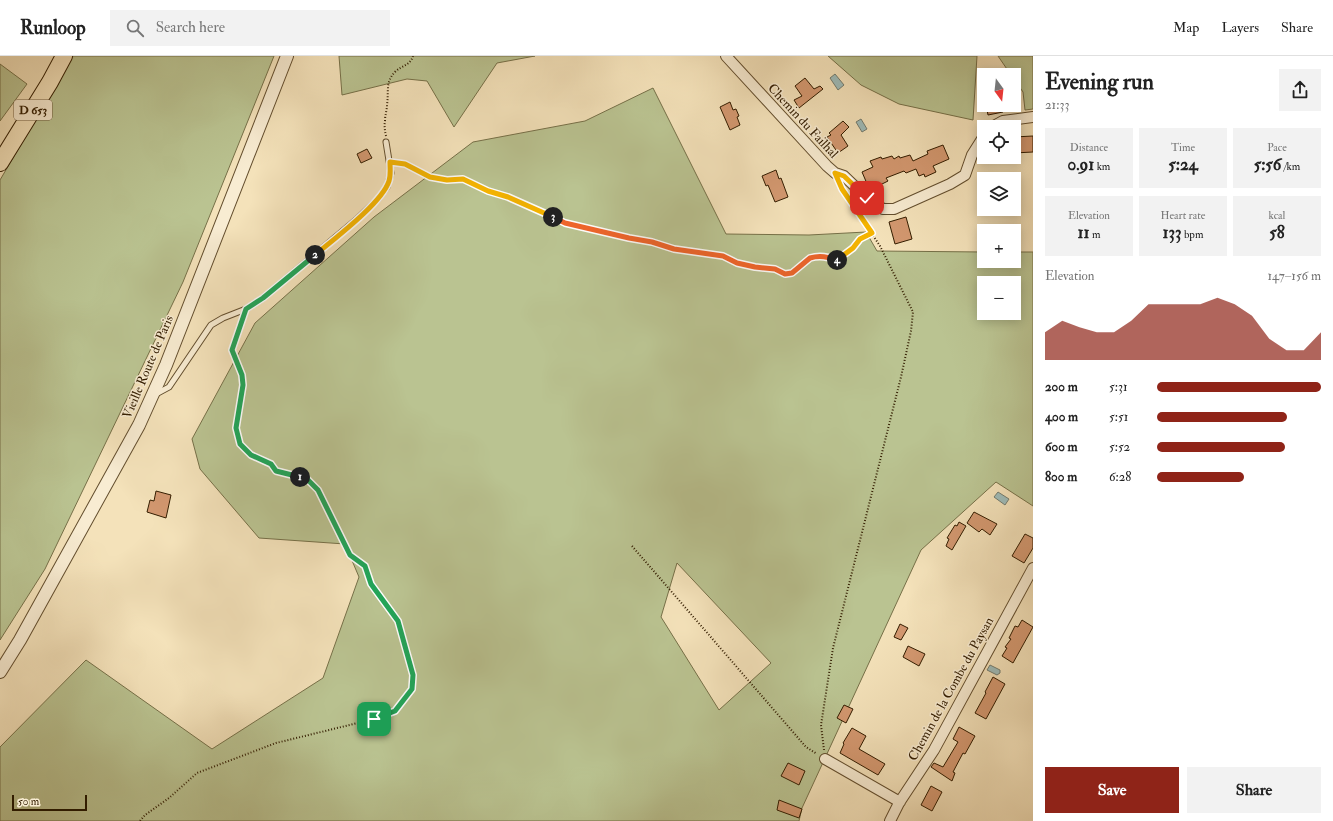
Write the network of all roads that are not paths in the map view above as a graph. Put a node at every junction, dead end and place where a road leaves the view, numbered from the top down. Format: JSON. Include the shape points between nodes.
{"nodes":[{"id":1,"x":64,"y":56,"type":"edge"},
{"id":2,"x":287,"y":56,"type":"edge"},
{"id":3,"x":726,"y":56,"type":"edge"},
{"id":4,"x":1033,"y":117,"type":"edge"},
{"id":5,"x":1010,"y":120,"type":"edge"},
{"id":6,"x":386,"y":142,"type":"road end"},
{"id":7,"x":977,"y":147,"type":"edge"},
{"id":8,"x":0,"y":163,"type":"edge"},
{"id":9,"x":152,"y":396,"type":"junction"},
{"id":10,"x":1033,"y":568,"type":"edge"},
{"id":11,"x":0,"y":672,"type":"edge"},
{"id":12,"x":825,"y":759,"type":"road end"},
{"id":13,"x":900,"y":802,"type":"junction"},
{"id":14,"x":890,"y":821,"type":"edge"}],
"edges":[{"from":1,"to":8,"type":"main road","number":"D 653"},
{"from":2,"to":9,"type":"street","name":"Vieille Route de Paris"},
{"from":3,"to":7,"type":"street","name":"Chemin du Failhal","via":[[835,173],[844,176],[883,209],[894,209],[965,175]]},
{"from":4,"to":5,"type":"street"},
{"from":6,"to":9,"type":"lane","via":[[391,173],[387,187],[378,199],[263,298],[211,325],[169,388]]},
{"from":9,"to":11,"type":"street","name":"Vieille Route de Paris","via":[[139,425]]},
{"from":10,"to":13,"type":"street","name":"Chemin de la Combe du Paysan","via":[[934,750]]},
{"from":12,"to":13,"type":"street"},
{"from":13,"to":14,"type":"street","name":"Chemin de la Combe du Paysan"}]}
